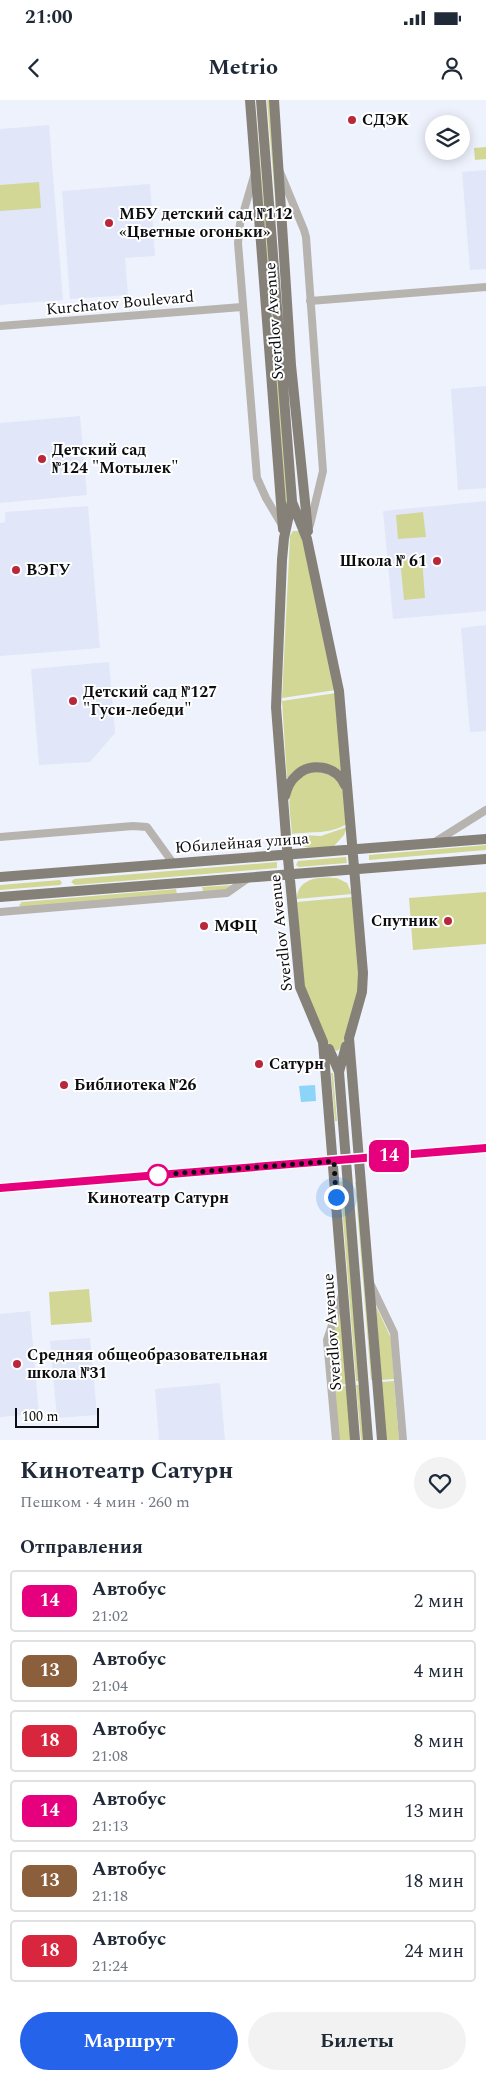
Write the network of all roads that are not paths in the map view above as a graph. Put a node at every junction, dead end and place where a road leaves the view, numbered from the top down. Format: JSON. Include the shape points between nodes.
{"nodes":[{"id":1,"x":250,"y":100,"type":"edge"},
{"id":2,"x":261,"y":100,"type":"edge"},
{"id":3,"x":274,"y":100,"type":"edge"},
{"id":4,"x":280,"y":170,"type":"junction"},
{"id":5,"x":256,"y":172,"type":"junction"},
{"id":6,"x":486,"y":287,"type":"edge"},
{"id":7,"x":310,"y":301,"type":"junction"},
{"id":8,"x":242,"y":307,"type":"junction"},
{"id":9,"x":0,"y":326,"type":"edge"},
{"id":10,"x":292,"y":501,"type":"junction"},
{"id":11,"x":283,"y":526,"type":"junction"},
{"id":12,"x":307,"y":535,"type":"junction"},
{"id":13,"x":284,"y":538,"type":"junction"},
{"id":14,"x":347,"y":790,"type":"junction"},
{"id":15,"x":284,"y":800,"type":"junction"},
{"id":16,"x":486,"y":810,"type":"edge"},
{"id":17,"x":0,"y":837,"type":"edge"},
{"id":18,"x":486,"y":838,"type":"edge"},
{"id":19,"x":433,"y":843,"type":"junction"},
{"id":20,"x":351,"y":850,"type":"junction"},
{"id":21,"x":288,"y":854,"type":"junction"},
{"id":22,"x":486,"y":859,"type":"edge"},
{"id":23,"x":173,"y":863,"type":"junction"},
{"id":24,"x":354,"y":870,"type":"junction"},
{"id":25,"x":290,"y":876,"type":"junction"},
{"id":26,"x":0,"y":877,"type":"edge"},
{"id":27,"x":247,"y":880,"type":"junction"},
{"id":28,"x":0,"y":897,"type":"edge"},
{"id":29,"x":0,"y":912,"type":"edge"},
{"id":30,"x":347,"y":1042,"type":"junction"},
{"id":31,"x":326,"y":1046,"type":"junction"},
{"id":32,"x":339,"y":1072,"type":"junction"},
{"id":33,"x":486,"y":1148,"type":"edge"},
{"id":34,"x":359,"y":1159,"type":"junction"},
{"id":35,"x":346,"y":1160,"type":"junction"},
{"id":36,"x":334,"y":1161,"type":"junction"},
{"id":37,"x":0,"y":1188,"type":"edge"},
{"id":38,"x":369,"y":1282,"type":"junction"},
{"id":39,"x":344,"y":1290,"type":"junction"},
{"id":40,"x":336,"y":1440,"type":"edge"},
{"id":41,"x":355,"y":1440,"type":"edge"},
{"id":42,"x":368,"y":1440,"type":"edge"},
{"id":43,"x":382,"y":1440,"type":"edge"},
{"id":44,"x":403,"y":1440,"type":"edge"}],
"edges":[{"from":1,"to":5,"type":"main road","name":"Sverdlov Avenue"},
{"from":2,"to":10,"type":"main road","name":"Sverdlov Avenue"},
{"from":3,"to":4,"type":"main road","name":"Sverdlov Avenue"},
{"from":4,"to":7,"type":"street","via":[[304,230]]},
{"from":4,"to":12,"type":"main road","name":"Sverdlov Avenue","via":[[291,365]]},
{"from":5,"to":8,"type":"street","via":[[238,232]]},
{"from":5,"to":11,"type":"main road","name":"Sverdlov Avenue"},
{"from":6,"to":7,"type":"street"},
{"from":7,"to":12,"type":"street","via":[[323,471]]},
{"from":8,"to":9,"type":"street","name":"Kurchatov Boulevard"},
{"from":8,"to":11,"type":"street","via":[[257,478]]},
{"from":10,"to":12,"type":"main road","name":"Sverdlov Avenue"},
{"from":10,"to":13,"type":"main road","name":"Sverdlov Avenue"},
{"from":11,"to":13,"type":"main road","name":"Sverdlov Avenue"},
{"from":12,"to":13,"type":"main road","via":[[295,529]]},
{"from":12,"to":14,"type":"main road","name":"Sverdlov Avenue","via":[[338,683]]},
{"from":13,"to":15,"type":"main road","name":"Sverdlov Avenue","via":[[276,707]]},
{"from":14,"to":15,"type":"main road","via":[[342,779],[330,769],[312,767],[291,780]]},
{"from":14,"to":20,"type":"main road","name":"Sverdlov Avenue"},
{"from":15,"to":21,"type":"main road","name":"Sverdlov Avenue"},
{"from":16,"to":19,"type":"street"},
{"from":17,"to":23,"type":"street","via":[[132,826],[147,828]]},
{"from":18,"to":19,"type":"main road","name":"Юбилейная улица"},
{"from":19,"to":20,"type":"main road","name":"Юбилейная улица"},
{"from":20,"to":21,"type":"main road","name":"Юбилейная улица"},
{"from":20,"to":24,"type":"main road","name":"Sverdlov Avenue"},
{"from":21,"to":23,"type":"main road","name":"Юбилейная улица"},
{"from":21,"to":25,"type":"main road","name":"Sverdlov Avenue"},
{"from":22,"to":24,"type":"main road"},
{"from":23,"to":26,"type":"main road","name":"Юбилейная улица"},
{"from":24,"to":25,"type":"main road"},
{"from":24,"to":30,"type":"main road","name":"Sverdlov Avenue","via":[[364,983]]},
{"from":25,"to":27,"type":"main road"},
{"from":25,"to":31,"type":"main road","name":"Sverdlov Avenue","via":[[300,987]]},
{"from":27,"to":28,"type":"main road"},
{"from":27,"to":29,"type":"street","via":[[227,893]]},
{"from":30,"to":31,"type":"main road","via":[[337,1052]]},
{"from":30,"to":32,"type":"main road","name":"Sverdlov Avenue"},
{"from":30,"to":34,"type":"main road","name":"Sverdlov Avenue"},
{"from":31,"to":32,"type":"main road","name":"Sverdlov Avenue"},
{"from":31,"to":36,"type":"main road","name":"Sverdlov Avenue"},
{"from":32,"to":35,"type":"main road","name":"Sverdlov Avenue"},
{"from":33,"to":34,"type":"main road"},
{"from":34,"to":35,"type":"main road"},
{"from":34,"to":38,"type":"main road","name":"Sverdlov Avenue"},
{"from":35,"to":36,"type":"main road"},
{"from":35,"to":42,"type":"main road","name":"Sverdlov Avenue"},
{"from":36,"to":37,"type":"main road"},
{"from":36,"to":39,"type":"main road","name":"Sverdlov Avenue"},
{"from":38,"to":43,"type":"main road","name":"Sverdlov Avenue"},
{"from":38,"to":44,"type":"street","via":[[394,1333]]},
{"from":39,"to":40,"type":"street","via":[[327,1340]]},
{"from":39,"to":41,"type":"main road","name":"Sverdlov Avenue"}]}
